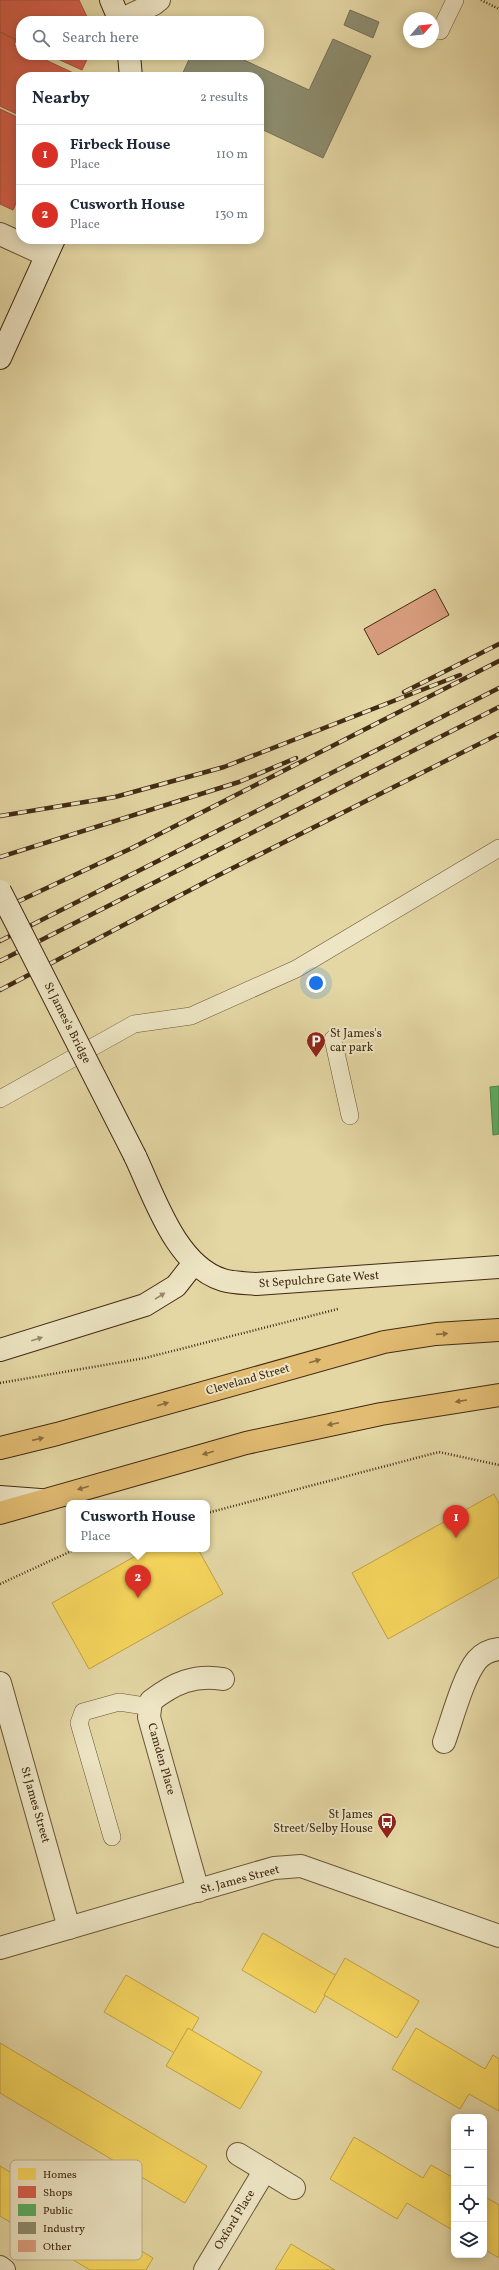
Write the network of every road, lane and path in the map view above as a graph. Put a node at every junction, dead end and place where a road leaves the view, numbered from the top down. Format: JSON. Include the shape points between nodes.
{"nodes":[{"id":1,"x":111,"y":0,"type":"edge"},
{"id":2,"x":159,"y":0,"type":"edge"},
{"id":3,"x":455,"y":0,"type":"edge"},
{"id":4,"x":480,"y":0,"type":"edge"},
{"id":5,"x":499,"y":9,"type":"edge"},
{"id":6,"x":118,"y":16,"type":"edge"},
{"id":7,"x":130,"y":16,"type":"edge"},
{"id":8,"x":440,"y":31,"type":"dead end"},
{"id":9,"x":129,"y":60,"type":"edge"},
{"id":10,"x":130,"y":72,"type":"edge"},
{"id":11,"x":0,"y":234,"type":"edge"},
{"id":12,"x":16,"y":238,"type":"edge"},
{"id":13,"x":38,"y":244,"type":"edge"},
{"id":14,"x":50,"y":247,"type":"edge"},
{"id":15,"x":0,"y":358,"type":"edge"},
{"id":16,"x":499,"y":848,"type":"edge"},
{"id":17,"x":0,"y":891,"type":"edge"},
{"id":18,"x":333,"y":1039,"type":"dead end"},
{"id":19,"x":0,"y":1099,"type":"edge"},
{"id":20,"x":350,"y":1116,"type":"dead end"},
{"id":21,"x":135,"y":1156,"type":"joint"},
{"id":22,"x":194,"y":1264,"type":"junction"},
{"id":23,"x":499,"y":1267,"type":"edge"},
{"id":24,"x":345,"y":1308,"type":"dead end"},
{"id":25,"x":499,"y":1330,"type":"edge"},
{"id":26,"x":0,"y":1350,"type":"edge"},
{"id":27,"x":0,"y":1383,"type":"edge"},
{"id":28,"x":499,"y":1395,"type":"edge"},
{"id":29,"x":0,"y":1448,"type":"edge"},
{"id":30,"x":499,"y":1465,"type":"edge"},
{"id":31,"x":0,"y":1497,"type":"edge"},
{"id":32,"x":40,"y":1500,"type":"junction"},
{"id":33,"x":210,"y":1512,"type":"edge"},
{"id":34,"x":0,"y":1513,"type":"edge"},
{"id":35,"x":69,"y":1552,"type":"edge"},
{"id":36,"x":0,"y":1584,"type":"edge"},
{"id":37,"x":499,"y":1649,"type":"edge"},
{"id":38,"x":223,"y":1678,"type":"dead end"},
{"id":39,"x":0,"y":1683,"type":"edge"},
{"id":40,"x":150,"y":1707,"type":"junction"},
{"id":41,"x":444,"y":1742,"type":"dead end"},
{"id":42,"x":112,"y":1837,"type":"dead end"},
{"id":43,"x":198,"y":1891,"type":"junction"},
{"id":44,"x":69,"y":1928,"type":"junction"},
{"id":45,"x":499,"y":1936,"type":"edge"},
{"id":46,"x":0,"y":1948,"type":"edge"},
{"id":47,"x":238,"y":2154,"type":"dead end"},
{"id":48,"x":265,"y":2170,"type":"junction"},
{"id":49,"x":294,"y":2188,"type":"dead end"},
{"id":50,"x":0,"y":2267,"type":"edge"},
{"id":51,"x":4,"y":2270,"type":"edge"},
{"id":52,"x":205,"y":2270,"type":"edge"}],
"edges":[{"from":1,"to":6,"type":"street"},
{"from":2,"to":7,"type":"street"},
{"from":3,"to":8,"type":"lane"},
{"from":4,"to":5,"type":"path"},
{"from":9,"to":10,"type":"street"},
{"from":11,"to":12,"type":"street"},
{"from":13,"to":14,"type":"street"},
{"from":14,"to":15,"type":"street"},
{"from":16,"to":19,"type":"lane","via":[[296,969],[191,1016],[134,1024]]},
{"from":17,"to":21,"type":"street","name":"St James's Bridge","bridge":true},
{"from":18,"to":20,"type":"lane"},
{"from":21,"to":22,"type":"street","name":"St Sepulchre Gate West","via":[[172,1234]]},
{"from":22,"to":23,"type":"street","name":"St Sepulchre Gate West","via":[[222,1280],[256,1284]]},
{"from":26,"to":22,"type":"street","one_way":true,"via":[[145,1306],[176,1286]]},
{"from":24,"to":27,"type":"path","via":[[145,1358]]},
{"from":29,"to":25,"type":"highway","name":"Cleveland Street","one_way":true,"via":[[384,1342],[436,1334]]},
{"from":28,"to":32,"type":"highway","one_way":true,"via":[[381,1414],[246,1443]]},
{"from":30,"to":33,"type":"path","via":[[439,1452]]},
{"from":31,"to":32,"type":"street"},
{"from":32,"to":34,"type":"highway"},
{"from":35,"to":36,"type":"path"},
{"from":37,"to":41,"type":"street","via":[[491,1650],[479,1658],[471,1669]]},
{"from":38,"to":40,"type":"street","name":"Camden Place","via":[[205,1676],[185,1681],[164,1691],[151,1701]]},
{"from":39,"to":44,"type":"street","name":"St James Street"},
{"from":40,"to":42,"type":"lane","via":[[119,1702],[83,1712],[79,1723]]},
{"from":40,"to":43,"type":"street","name":"Camden Place","via":[[149,1717]]},
{"from":43,"to":44,"type":"street","name":"St. James Street"},
{"from":43,"to":45,"type":"street","name":"St. James Street","via":[[274,1868],[301,1866]]},
{"from":44,"to":46,"type":"street","name":"St. James Street"},
{"from":47,"to":48,"type":"street"},
{"from":48,"to":49,"type":"street"},
{"from":48,"to":52,"type":"street","name":"Oxford Place"},
{"from":50,"to":51,"type":"street"}]}
